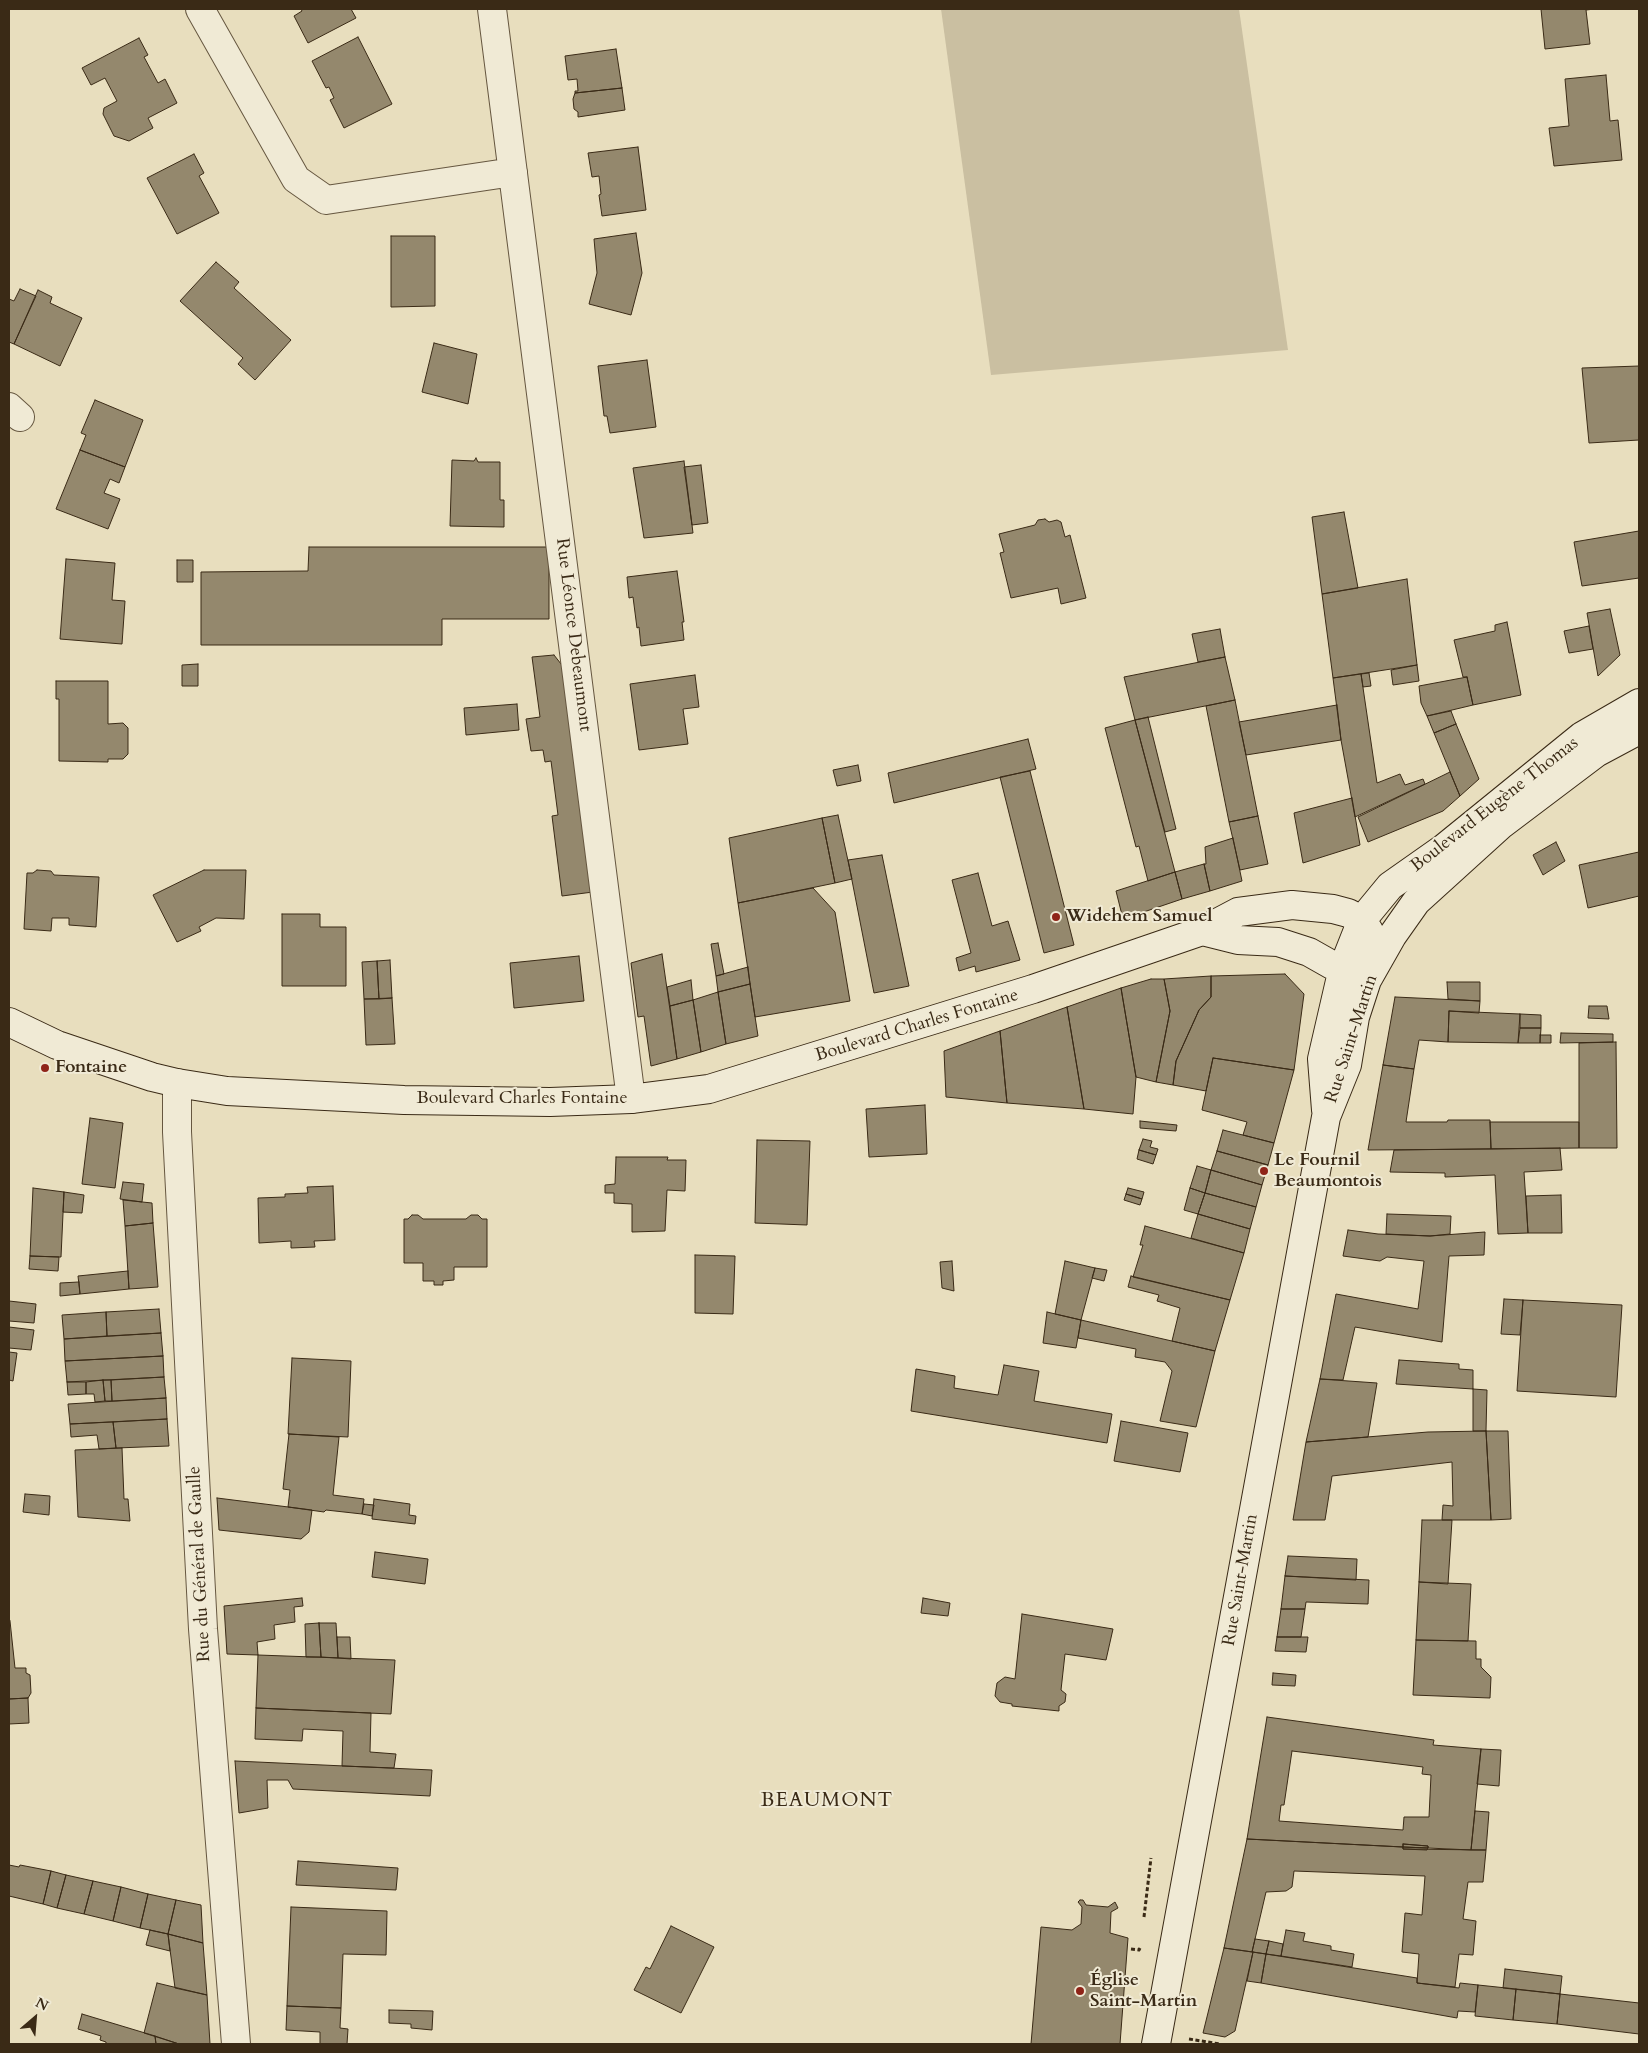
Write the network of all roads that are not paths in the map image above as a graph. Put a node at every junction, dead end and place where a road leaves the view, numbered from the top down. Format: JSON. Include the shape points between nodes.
{"nodes":[{"id":1,"x":200,"y":9,"type":"edge"},
{"id":2,"x":492,"y":9,"type":"edge"},
{"id":3,"x":513,"y":172,"type":"junction"},
{"id":4,"x":1639,"y":703,"type":"edge"},
{"id":5,"x":1639,"y":730,"type":"edge"},
{"id":6,"x":1202,"y":931,"type":"junction"},
{"id":7,"x":1375,"y":932,"type":"junction"},
{"id":8,"x":1352,"y":966,"type":"junction"},
{"id":9,"x":1355,"y":1018,"type":"junction"},
{"id":10,"x":9,"y":1022,"type":"edge"},
{"id":11,"x":177,"y":1084,"type":"junction"},
{"id":12,"x":631,"y":1099,"type":"junction"},
{"id":13,"x":1326,"y":1117,"type":"junction"},
{"id":14,"x":236,"y":2044,"type":"edge"},
{"id":15,"x":1156,"y":2044,"type":"edge"}],
"edges":[{"from":1,"to":3,"type":"street","via":[[296,179],[326,200]]},
{"from":2,"to":3,"type":"street","name":"Rue Léonce Debeaumont"},
{"from":3,"to":12,"type":"street","name":"Rue Léonce Debeaumont"},
{"from":4,"to":7,"type":"street","name":"Boulevard Eugène Thomas","via":[[1582,736],[1458,837],[1390,886]]},
{"from":5,"to":7,"type":"street","name":"Boulevard Eugène Thomas","via":[[1596,753],[1502,824],[1416,902]]},
{"from":6,"to":7,"type":"street","name":"Boulevard Charles Fontaine","via":[[1238,912],[1292,905],[1348,913]]},
{"from":6,"to":8,"type":"street","via":[[1238,940],[1278,942],[1309,952],[1332,965]]},
{"from":6,"to":12,"type":"street","name":"Boulevard Charles Fontaine","via":[[1033,990],[709,1089]]},
{"from":7,"to":8,"type":"street","name":"Rue Saint-Martin"},
{"from":7,"to":9,"type":"street","name":"Rue Saint-Martin","via":[[1367,980]]},
{"from":8,"to":9,"type":"street"},
{"from":8,"to":13,"type":"street","name":"Rue Saint-Martin","via":[[1322,1059]]},
{"from":9,"to":13,"type":"street","name":"Rue Saint-Martin","via":[[1347,1065]]},
{"from":10,"to":11,"type":"street","name":"Boulevard Charles Fontaine","via":[[57,1045]]},
{"from":11,"to":12,"type":"street","name":"Boulevard Charles Fontaine","via":[[227,1091],[404,1100],[550,1102]]},
{"from":11,"to":14,"type":"street","name":"Rue du Général de Gaulle","via":[[203,1629]]},
{"from":13,"to":15,"type":"street","name":"Rue Saint-Martin"}]}
